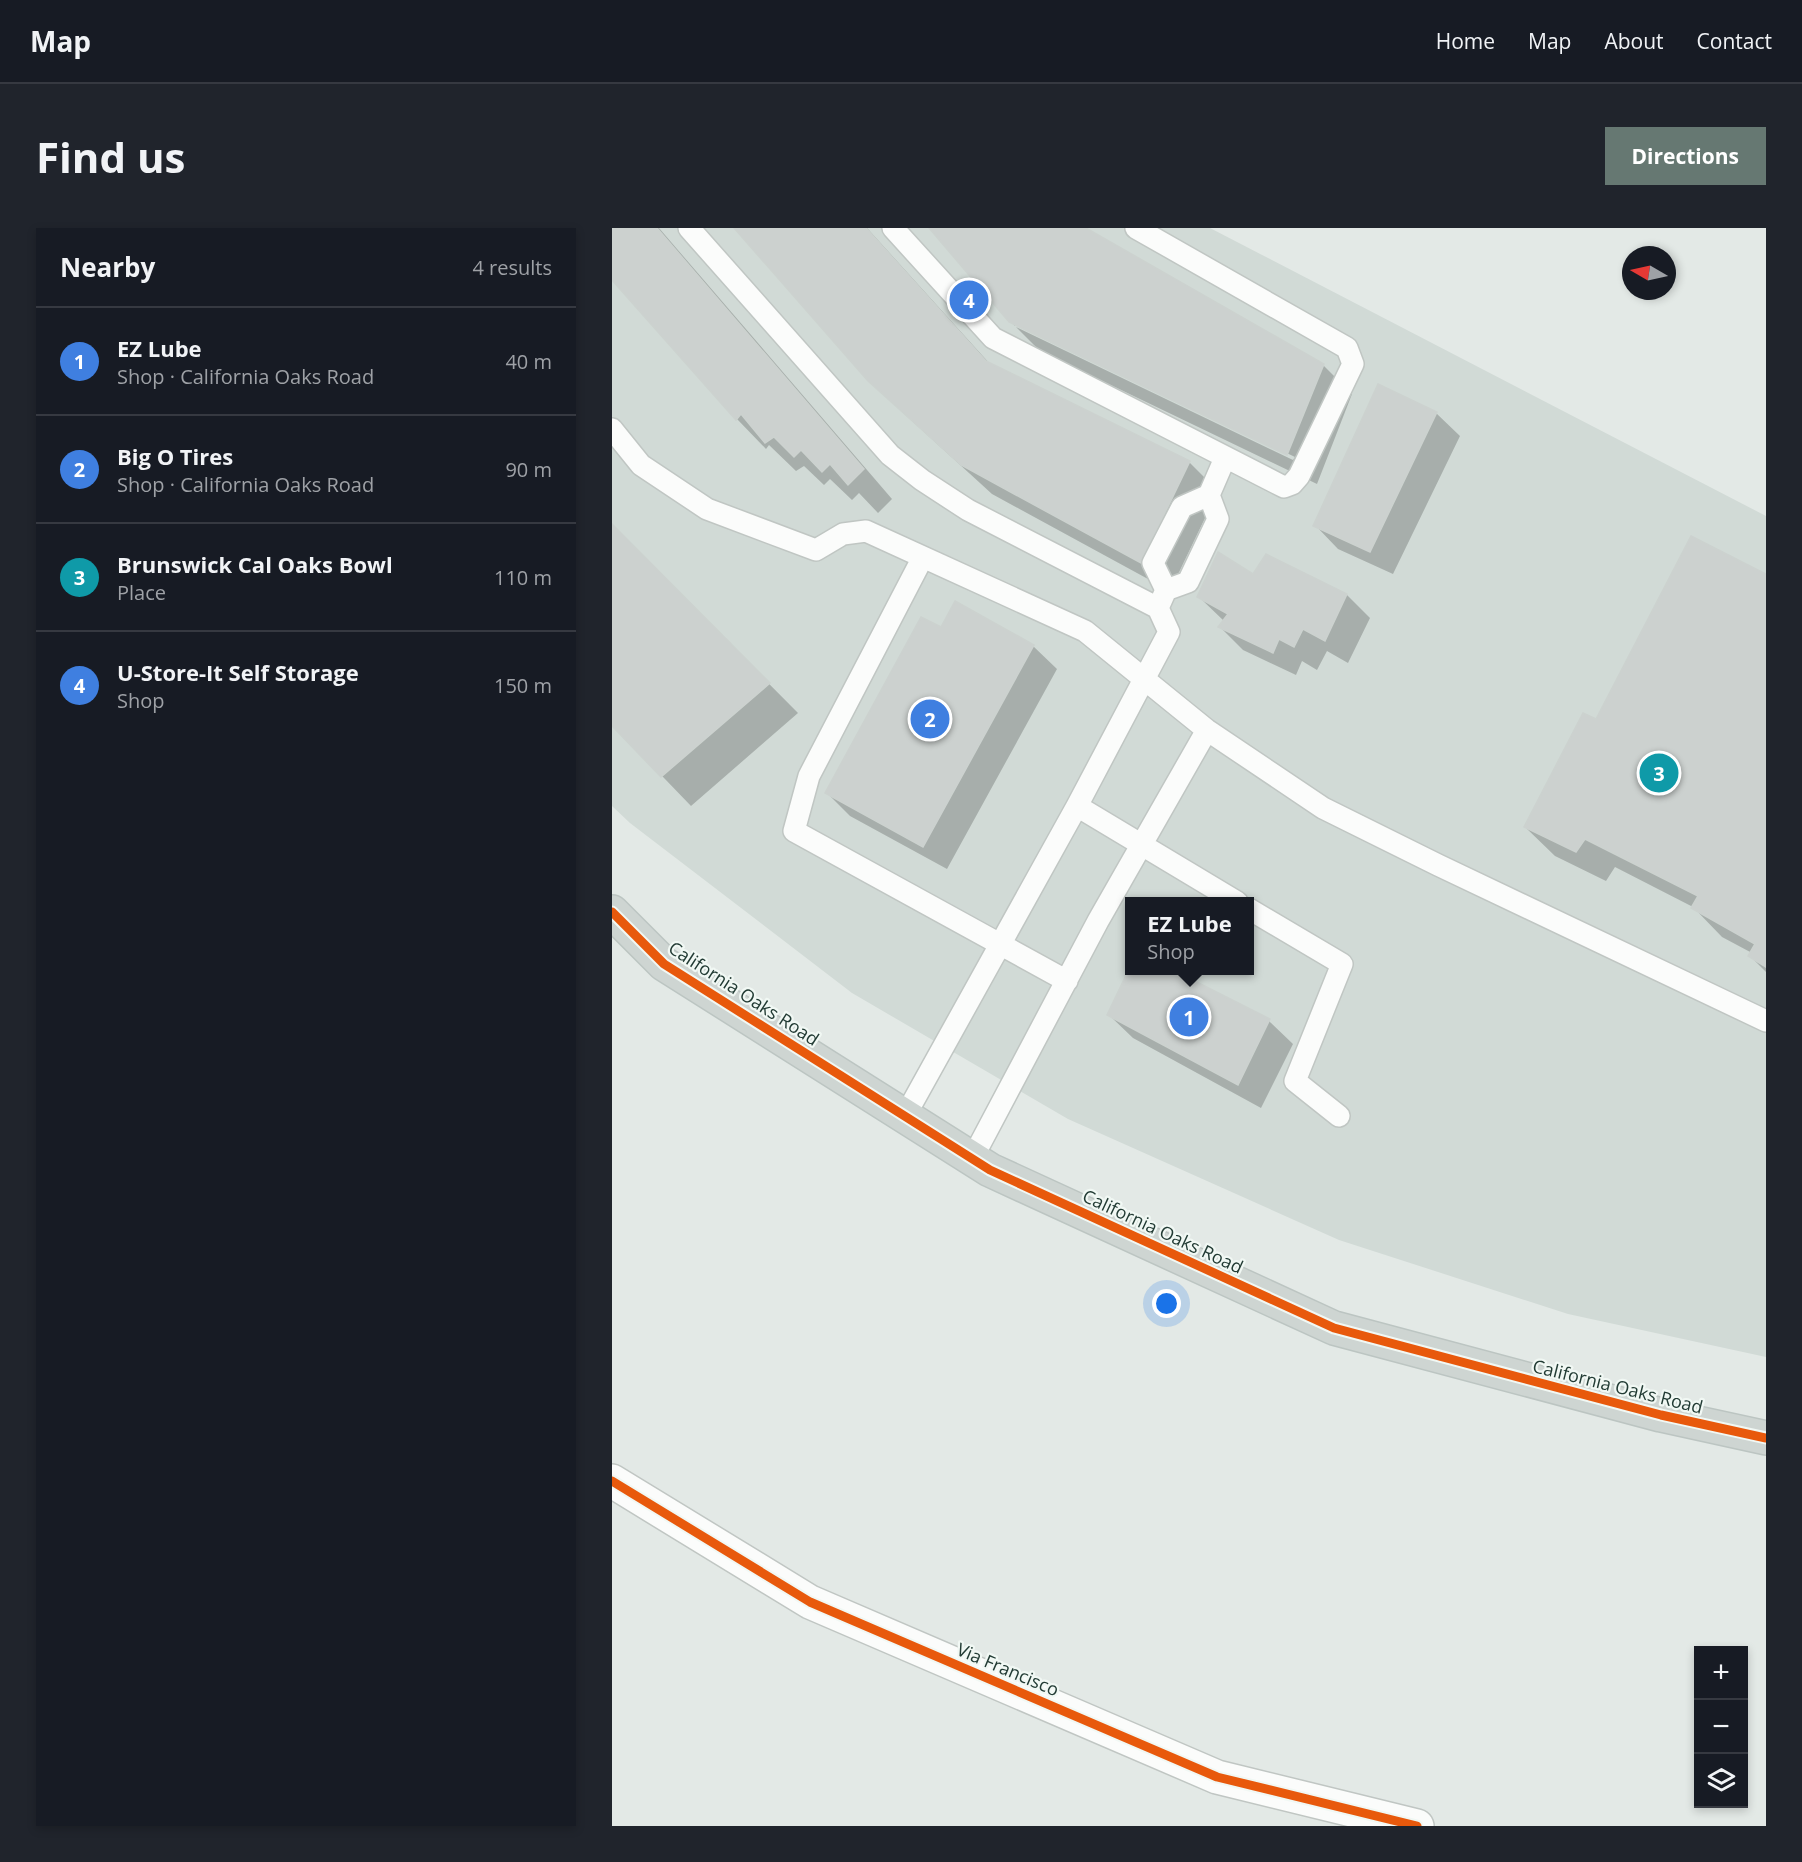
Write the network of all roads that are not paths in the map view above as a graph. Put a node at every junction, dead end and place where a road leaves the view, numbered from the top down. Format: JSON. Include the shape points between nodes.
{"nodes":[{"id":1,"x":689,"y":228,"type":"edge"},
{"id":2,"x":893,"y":228,"type":"edge"},
{"id":3,"x":1136,"y":228,"type":"edge"},
{"id":4,"x":612,"y":429,"type":"edge"},
{"id":5,"x":1225,"y":458,"type":"junction"},
{"id":6,"x":1209,"y":495,"type":"junction"},
{"id":7,"x":922,"y":557,"type":"junction"},
{"id":8,"x":1162,"y":599,"type":"junction"},
{"id":9,"x":1145,"y":681,"type":"junction"},
{"id":10,"x":1207,"y":730,"type":"junction"},
{"id":11,"x":1077,"y":806,"type":"junction"},
{"id":12,"x":1141,"y":845,"type":"junction"},
{"id":13,"x":1228,"y":897,"type":"edge"},
{"id":14,"x":612,"y":912,"type":"edge"},
{"id":15,"x":1254,"y":912,"type":"edge"},
{"id":16,"x":1000,"y":945,"type":"junction"},
{"id":17,"x":1067,"y":981,"type":"junction"},
{"id":18,"x":1766,"y":1021,"type":"edge"},
{"id":19,"x":905,"y":1116,"type":"junction"},
{"id":20,"x":1339,"y":1116,"type":"dead end"},
{"id":21,"x":972,"y":1159,"type":"junction"},
{"id":22,"x":1766,"y":1438,"type":"edge"},
{"id":23,"x":612,"y":1481,"type":"edge"},
{"id":24,"x":1418,"y":1826,"type":"edge"}],
"edges":[{"from":1,"to":8,"type":"lane","via":[[890,455],[968,510],[1067,559]]},
{"from":2,"to":5,"type":"lane","via":[[993,338]]},
{"from":3,"to":5,"type":"lane","via":[[1347,348],[1351,357],[1353,364],[1292,484],[1284,487]]},
{"from":4,"to":7,"type":"lane","via":[[641,465],[706,509],[816,550],[843,534],[866,531]]},
{"from":5,"to":6,"type":"lane"},
{"from":6,"to":8,"type":"lane","via":[[1218,519],[1206,547],[1188,582]]},
{"from":6,"to":8,"type":"lane","via":[[1182,507],[1153,564]]},
{"from":7,"to":9,"type":"lane","via":[[1085,631]]},
{"from":7,"to":16,"type":"lane","via":[[809,776],[794,831]]},
{"from":8,"to":9,"type":"lane","via":[[1169,632]]},
{"from":9,"to":10,"type":"lane"},
{"from":9,"to":11,"type":"lane"},
{"from":10,"to":12,"type":"lane"},
{"from":10,"to":18,"type":"lane","via":[[1323,808]]},
{"from":11,"to":12,"type":"lane"},
{"from":11,"to":16,"type":"lane"},
{"from":12,"to":13,"type":"lane"},
{"from":12,"to":17,"type":"lane"},
{"from":14,"to":19,"type":"main road","name":"California Oaks Road","via":[[664,964]]},
{"from":15,"to":20,"type":"lane","via":[[1342,964],[1295,1081]]},
{"from":16,"to":17,"type":"lane"},
{"from":16,"to":19,"type":"lane"},
{"from":17,"to":21,"type":"lane"},
{"from":19,"to":21,"type":"main road","name":"California Oaks Road"},
{"from":21,"to":22,"type":"main road","name":"California Oaks Road","via":[[1334,1328],[1661,1415]]},
{"from":23,"to":24,"type":"street","name":"Via Francisco","via":[[810,1602],[1216,1777]]}]}
